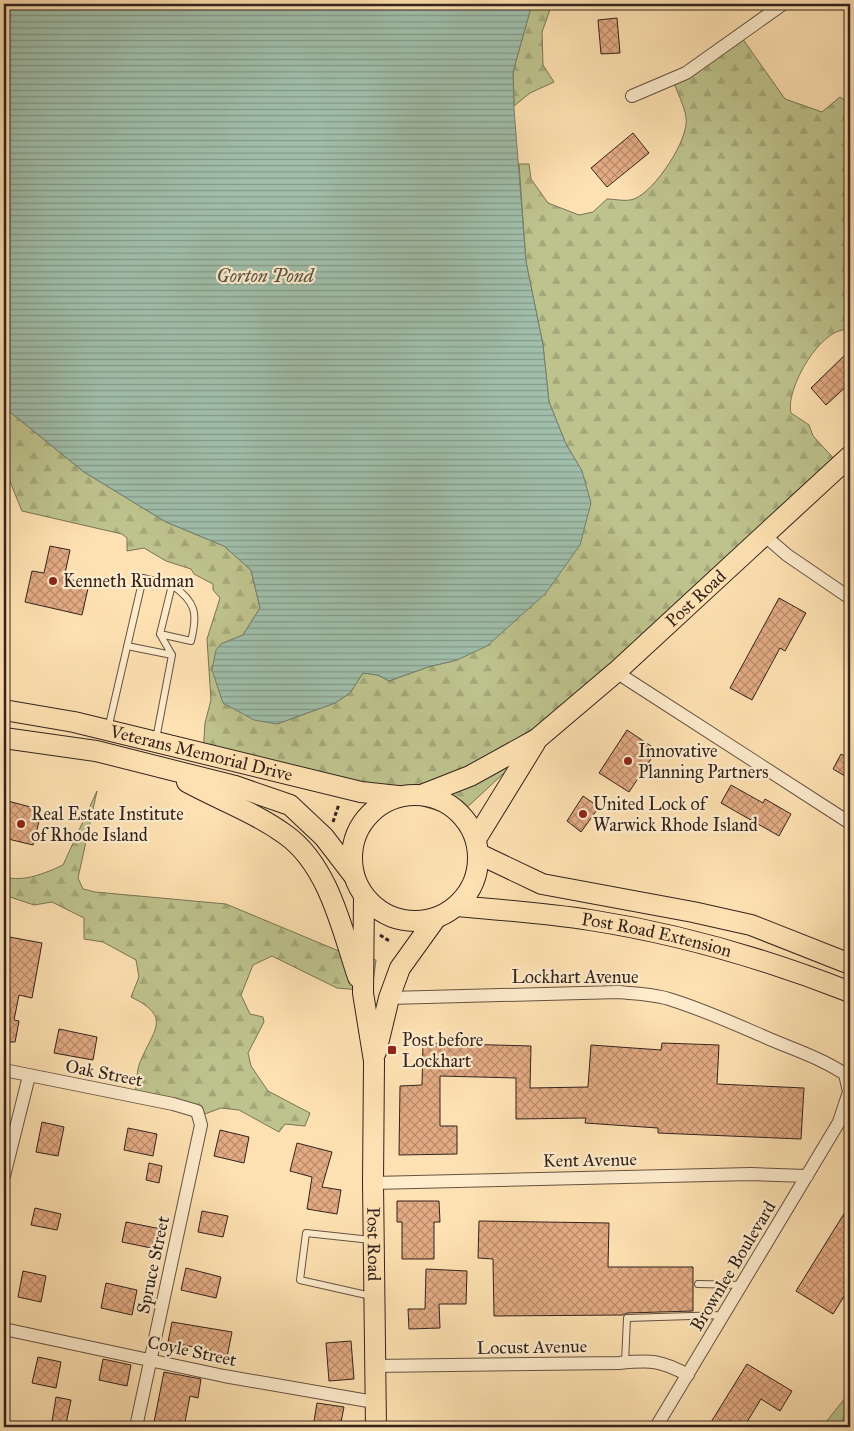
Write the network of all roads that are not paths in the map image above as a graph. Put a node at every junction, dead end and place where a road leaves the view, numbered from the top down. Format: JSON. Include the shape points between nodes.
{"nodes":[{"id":1,"x":783,"y":4,"type":"edge"},
{"id":2,"x":632,"y":96,"type":"dead end"},
{"id":3,"x":850,"y":456,"type":"edge"},
{"id":4,"x":764,"y":535,"type":"junction"},
{"id":5,"x":172,"y":585,"type":"junction"},
{"id":6,"x":850,"y":598,"type":"edge"},
{"id":7,"x":160,"y":634,"type":"junction"},
{"id":8,"x":128,"y":646,"type":"junction"},
{"id":9,"x":172,"y":656,"type":"junction"},
{"id":10,"x":616,"y":672,"type":"junction"},
{"id":11,"x":4,"y":710,"type":"edge"},
{"id":12,"x":108,"y":730,"type":"junction"},
{"id":13,"x":4,"y":738,"type":"edge"},
{"id":14,"x":537,"y":739,"type":"junction"},
{"id":15,"x":155,"y":742,"type":"junction"},
{"id":16,"x":164,"y":770,"type":"junction"},
{"id":17,"x":424,"y":794,"type":"junction"},
{"id":18,"x":398,"y":796,"type":"junction"},
{"id":19,"x":850,"y":823,"type":"edge"},
{"id":20,"x":478,"y":847,"type":"junction"},
{"id":21,"x":354,"y":876,"type":"junction"},
{"id":22,"x":364,"y":896,"type":"junction"},
{"id":23,"x":457,"y":906,"type":"junction"},
{"id":24,"x":436,"y":918,"type":"junction"},
{"id":25,"x":850,"y":964,"type":"edge"},
{"id":26,"x":850,"y":992,"type":"edge"},
{"id":27,"x":363,"y":993,"type":"junction"},
{"id":28,"x":389,"y":998,"type":"junction"},
{"id":29,"x":374,"y":1062,"type":"junction"},
{"id":30,"x":4,"y":1070,"type":"edge"},
{"id":31,"x":29,"y":1076,"type":"junction"},
{"id":32,"x":197,"y":1111,"type":"joint"},
{"id":33,"x":839,"y":1122,"type":"joint"},
{"id":34,"x":4,"y":1176,"type":"edge"},
{"id":35,"x":807,"y":1176,"type":"junction"},
{"id":36,"x":373,"y":1183,"type":"junction"},
{"id":37,"x":375,"y":1240,"type":"junction"},
{"id":38,"x":698,"y":1284,"type":"dead end"},
{"id":39,"x":742,"y":1285,"type":"junction"},
{"id":40,"x":374,"y":1297,"type":"junction"},
{"id":41,"x":724,"y":1315,"type":"junction"},
{"id":42,"x":4,"y":1328,"type":"edge"},
{"id":43,"x":150,"y":1360,"type":"junction"},
{"id":44,"x":625,"y":1363,"type":"junction"},
{"id":45,"x":374,"y":1366,"type":"junction"},
{"id":46,"x":688,"y":1375,"type":"junction"},
{"id":47,"x":374,"y":1402,"type":"junction"},
{"id":48,"x":136,"y":1427,"type":"edge"},
{"id":49,"x":376,"y":1427,"type":"edge"},
{"id":50,"x":656,"y":1427,"type":"edge"}],
"edges":[{"from":1,"to":2,"type":"street","via":[[686,73]]},
{"from":3,"to":4,"type":"main road","name":"Post Road"},
{"from":4,"to":6,"type":"street","via":[[787,555]]},
{"from":4,"to":10,"type":"main road","name":"Post Road"},
{"from":5,"to":7,"type":"lane"},
{"from":5,"to":7,"type":"lane","via":[[186,595],[197,618],[191,641]]},
{"from":5,"to":8,"type":"lane","via":[[143,578]]},
{"from":7,"to":9,"type":"lane"},
{"from":8,"to":9,"type":"lane"},
{"from":8,"to":12,"type":"lane"},
{"from":9,"to":15,"type":"lane"},
{"from":10,"to":14,"type":"main road","name":"Post Road"},
{"from":10,"to":19,"type":"street"},
{"from":11,"to":12,"type":"main road","name":"Veterans Memorial Drive"},
{"from":12,"to":15,"type":"main road","name":"Veterans Memorial Drive"},
{"from":13,"to":16,"type":"main road","name":"Veterans Memorial Drive","via":[[96,751]]},
{"from":14,"to":17,"type":"main road","name":"Post Road","via":[[470,776]]},
{"from":14,"to":20,"type":"main road","name":"Post Road"},
{"from":15,"to":18,"type":"main road","name":"Veterans Memorial Drive","via":[[361,792]]},
{"from":16,"to":21,"type":"main road","name":"Veterans Memorial Drive","via":[[235,786],[290,805],[324,837]]},
{"from":16,"to":27,"type":"main road","via":[[288,836],[307,857],[331,895]]},
{"from":17,"to":18,"type":"main road","name":"Post Road"},
{"from":17,"to":20,"type":"main road","name":"Post Road","via":[[441,799],[456,809],[468,823]]},
{"from":18,"to":21,"type":"main road","name":"Post Road","via":[[380,804],[365,818],[355,836],[351,856]]},
{"from":20,"to":23,"type":"main road","name":"Post Road","via":[[477,873],[470,891]]},
{"from":20,"to":25,"type":"main road","name":"Post Road Extension","via":[[542,884],[751,925]]},
{"from":21,"to":22,"type":"main road","name":"Post Road"},
{"from":22,"to":24,"type":"main road","name":"Post Road","via":[[378,910],[396,919]]},
{"from":22,"to":27,"type":"main road"},
{"from":23,"to":24,"type":"main road","name":"Post Road"},
{"from":23,"to":26,"type":"main road","name":"Post Road Extension","via":[[590,920],[718,946],[795,970]]},
{"from":24,"to":28,"type":"main road","via":[[400,968]]},
{"from":27,"to":29,"type":"main road"},
{"from":28,"to":29,"type":"main road"},
{"from":28,"to":33,"type":"street","name":"Lockhart Avenue","via":[[619,992],[672,999],[805,1052],[845,1074],[850,1092]]},
{"from":29,"to":36,"type":"main road","name":"Post Road"},
{"from":30,"to":31,"type":"street","name":"Oak Street"},
{"from":31,"to":32,"type":"street","name":"Oak Street"},
{"from":31,"to":34,"type":"street"},
{"from":32,"to":43,"type":"street","name":"Spruce Street","via":[[201,1125]]},
{"from":33,"to":35,"type":"street","name":"Brownlee Boulevard"},
{"from":35,"to":36,"type":"street","name":"Kent Avenue","via":[[751,1174]]},
{"from":35,"to":39,"type":"street","name":"Brownlee Boulevard"},
{"from":36,"to":37,"type":"main road","name":"Post Road"},
{"from":37,"to":40,"type":"main road","name":"Post Road"},
{"from":37,"to":40,"type":"lane","via":[[306,1233],[300,1280]]},
{"from":38,"to":39,"type":"lane"},
{"from":39,"to":41,"type":"street","name":"Brownlee Boulevard"},
{"from":40,"to":45,"type":"main road","name":"Post Road"},
{"from":41,"to":44,"type":"lane","via":[[627,1318]]},
{"from":41,"to":46,"type":"street","name":"Brownlee Boulevard"},
{"from":42,"to":43,"type":"street","name":"Coyle Street"},
{"from":43,"to":47,"type":"street","name":"Coyle Street"},
{"from":43,"to":48,"type":"street","name":"Spruce Street"},
{"from":44,"to":45,"type":"street","name":"Locust Avenue"},
{"from":44,"to":46,"type":"street","name":"Locust Avenue","via":[[666,1363]]},
{"from":45,"to":47,"type":"main road","name":"Post Road"},
{"from":46,"to":50,"type":"street","name":"Brownlee Boulevard"},
{"from":47,"to":49,"type":"main road","name":"Post Road"}]}
